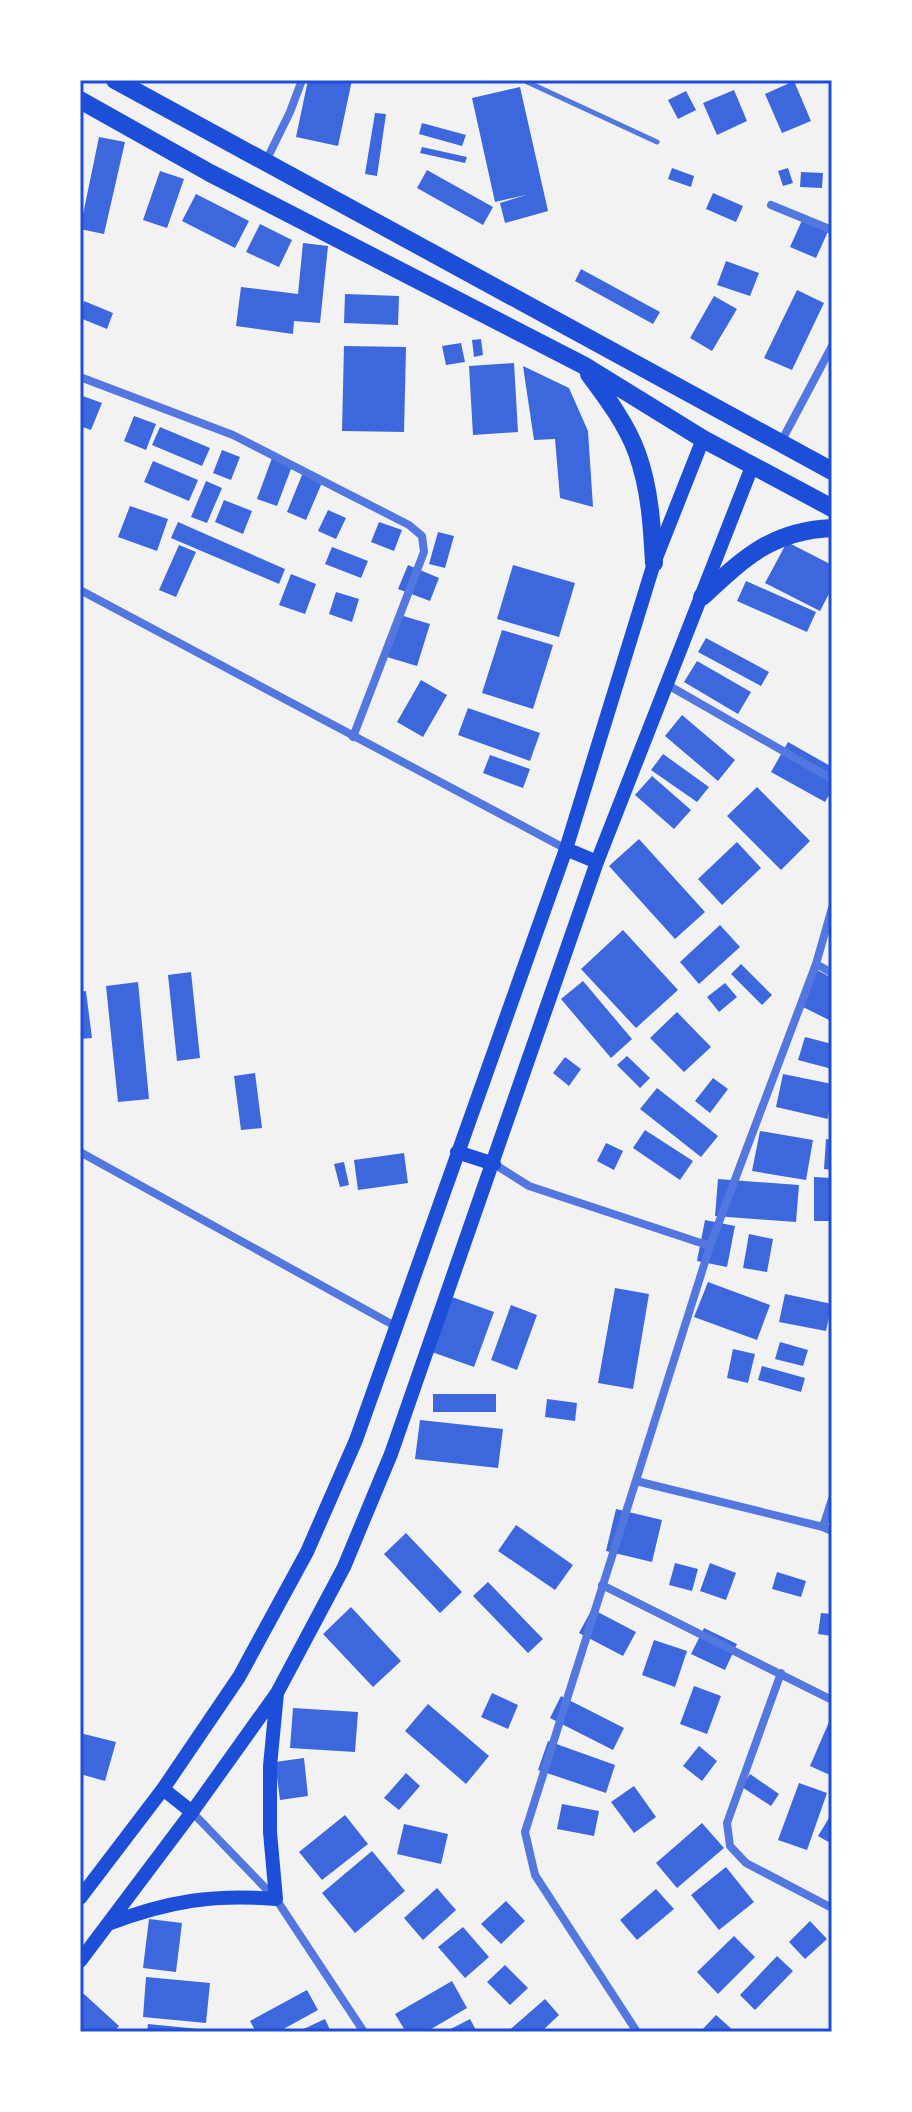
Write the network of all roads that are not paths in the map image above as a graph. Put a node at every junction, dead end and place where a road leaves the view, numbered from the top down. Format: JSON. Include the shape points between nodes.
{"nodes":[{"id":1,"x":115,"y":80,"type":"edge"},
{"id":2,"x":302,"y":80,"type":"edge"},
{"id":3,"x":523,"y":80,"type":"edge"},
{"id":4,"x":80,"y":100,"type":"edge"},
{"id":5,"x":227,"y":142,"type":"junction"},
{"id":6,"x":657,"y":142,"type":"dead end"},
{"id":7,"x":266,"y":161,"type":"junction"},
{"id":8,"x":210,"y":173,"type":"junction"},
{"id":9,"x":771,"y":205,"type":"dead end"},
{"id":10,"x":832,"y":230,"type":"edge"},
{"id":11,"x":832,"y":346,"type":"edge"},
{"id":12,"x":583,"y":365,"type":"junction"},
{"id":13,"x":80,"y":377,"type":"edge"},
{"id":14,"x":703,"y":439,"type":"junction"},
{"id":15,"x":780,"y":443,"type":"junction"},
{"id":16,"x":753,"y":464,"type":"junction"},
{"id":17,"x":832,"y":471,"type":"edge"},
{"id":18,"x":832,"y":508,"type":"edge"},
{"id":19,"x":832,"y":528,"type":"edge"},
{"id":20,"x":654,"y":563,"type":"junction"},
{"id":21,"x":80,"y":590,"type":"edge"},
{"id":22,"x":702,"y":597,"type":"junction"},
{"id":23,"x":666,"y":684,"type":"junction"},
{"id":24,"x":353,"y":737,"type":"junction"},
{"id":25,"x":832,"y":779,"type":"edge"},
{"id":26,"x":566,"y":849,"type":"junction"},
{"id":27,"x":597,"y":862,"type":"junction"},
{"id":28,"x":832,"y":908,"type":"edge"},
{"id":29,"x":816,"y":964,"type":"junction"},
{"id":30,"x":832,"y":973,"type":"edge"},
{"id":31,"x":80,"y":1152,"type":"edge"},
{"id":32,"x":457,"y":1152,"type":"junction"},
{"id":33,"x":494,"y":1164,"type":"junction"},
{"id":34,"x":710,"y":1246,"type":"junction"},
{"id":35,"x":395,"y":1326,"type":"junction"},
{"id":36,"x":636,"y":1481,"type":"junction"},
{"id":37,"x":832,"y":1499,"type":"edge"},
{"id":38,"x":828,"y":1529,"type":"edge"},
{"id":39,"x":602,"y":1585,"type":"junction"},
{"id":40,"x":781,"y":1673,"type":"junction"},
{"id":41,"x":277,"y":1693,"type":"junction"},
{"id":42,"x":832,"y":1700,"type":"edge"},
{"id":43,"x":163,"y":1789,"type":"junction"},
{"id":44,"x":192,"y":1812,"type":"junction"},
{"id":45,"x":80,"y":1898,"type":"edge"},
{"id":46,"x":276,"y":1899,"type":"junction"},
{"id":47,"x":832,"y":1908,"type":"edge"},
{"id":48,"x":108,"y":1924,"type":"junction"},
{"id":49,"x":80,"y":1961,"type":"edge"},
{"id":50,"x":364,"y":2032,"type":"edge"},
{"id":51,"x":637,"y":2032,"type":"edge"}],
"edges":[{"from":1,"to":5,"type":"highway"},
{"from":2,"to":7,"type":"street"},
{"from":3,"to":6,"type":"lane"},
{"from":4,"to":8,"type":"highway"},
{"from":5,"to":7,"type":"highway"},
{"from":5,"to":8,"type":"highway"},
{"from":7,"to":15,"type":"highway"},
{"from":8,"to":12,"type":"highway"},
{"from":9,"to":10,"type":"street"},
{"from":11,"to":15,"type":"street"},
{"from":12,"to":14,"type":"highway"},
{"from":12,"to":20,"type":"highway","via":[[637,452],[652,512]]},
{"from":13,"to":24,"type":"street","via":[[233,435],[422,536],[424,552]]},
{"from":14,"to":16,"type":"highway"},
{"from":14,"to":20,"type":"main road"},
{"from":15,"to":17,"type":"highway"},
{"from":16,"to":18,"type":"highway"},
{"from":16,"to":22,"type":"main road"},
{"from":19,"to":22,"type":"highway","via":[[789,534],[746,556]]},
{"from":20,"to":26,"type":"main road"},
{"from":21,"to":24,"type":"street"},
{"from":22,"to":23,"type":"main road"},
{"from":23,"to":25,"type":"street"},
{"from":23,"to":27,"type":"main road"},
{"from":24,"to":26,"type":"street"},
{"from":26,"to":27,"type":"main road"},
{"from":26,"to":32,"type":"main road"},
{"from":27,"to":33,"type":"main road"},
{"from":28,"to":29,"type":"street"},
{"from":29,"to":30,"type":"street"},
{"from":29,"to":34,"type":"street"},
{"from":31,"to":35,"type":"street"},
{"from":32,"to":33,"type":"main road"},
{"from":32,"to":35,"type":"main road"},
{"from":33,"to":34,"type":"street","via":[[529,1186]]},
{"from":33,"to":41,"type":"main road","via":[[385,1469],[344,1567]]},
{"from":34,"to":36,"type":"street"},
{"from":35,"to":43,"type":"main road","via":[[356,1440],[307,1552],[239,1677]]},
{"from":36,"to":38,"type":"street"},
{"from":36,"to":39,"type":"street"},
{"from":37,"to":38,"type":"street"},
{"from":39,"to":40,"type":"street"},
{"from":39,"to":51,"type":"street","via":[[525,1832],[535,1875]]},
{"from":40,"to":42,"type":"street"},
{"from":40,"to":47,"type":"street","via":[[727,1823],[730,1846],[746,1863]]},
{"from":41,"to":44,"type":"main road"},
{"from":41,"to":46,"type":"main road","via":[[270,1766]]},
{"from":43,"to":44,"type":"main road"},
{"from":43,"to":45,"type":"main road"},
{"from":44,"to":46,"type":"street"},
{"from":44,"to":48,"type":"main road"},
{"from":46,"to":48,"type":"main road","via":[[190,1899]]},
{"from":46,"to":50,"type":"street"},
{"from":48,"to":49,"type":"main road"}]}
